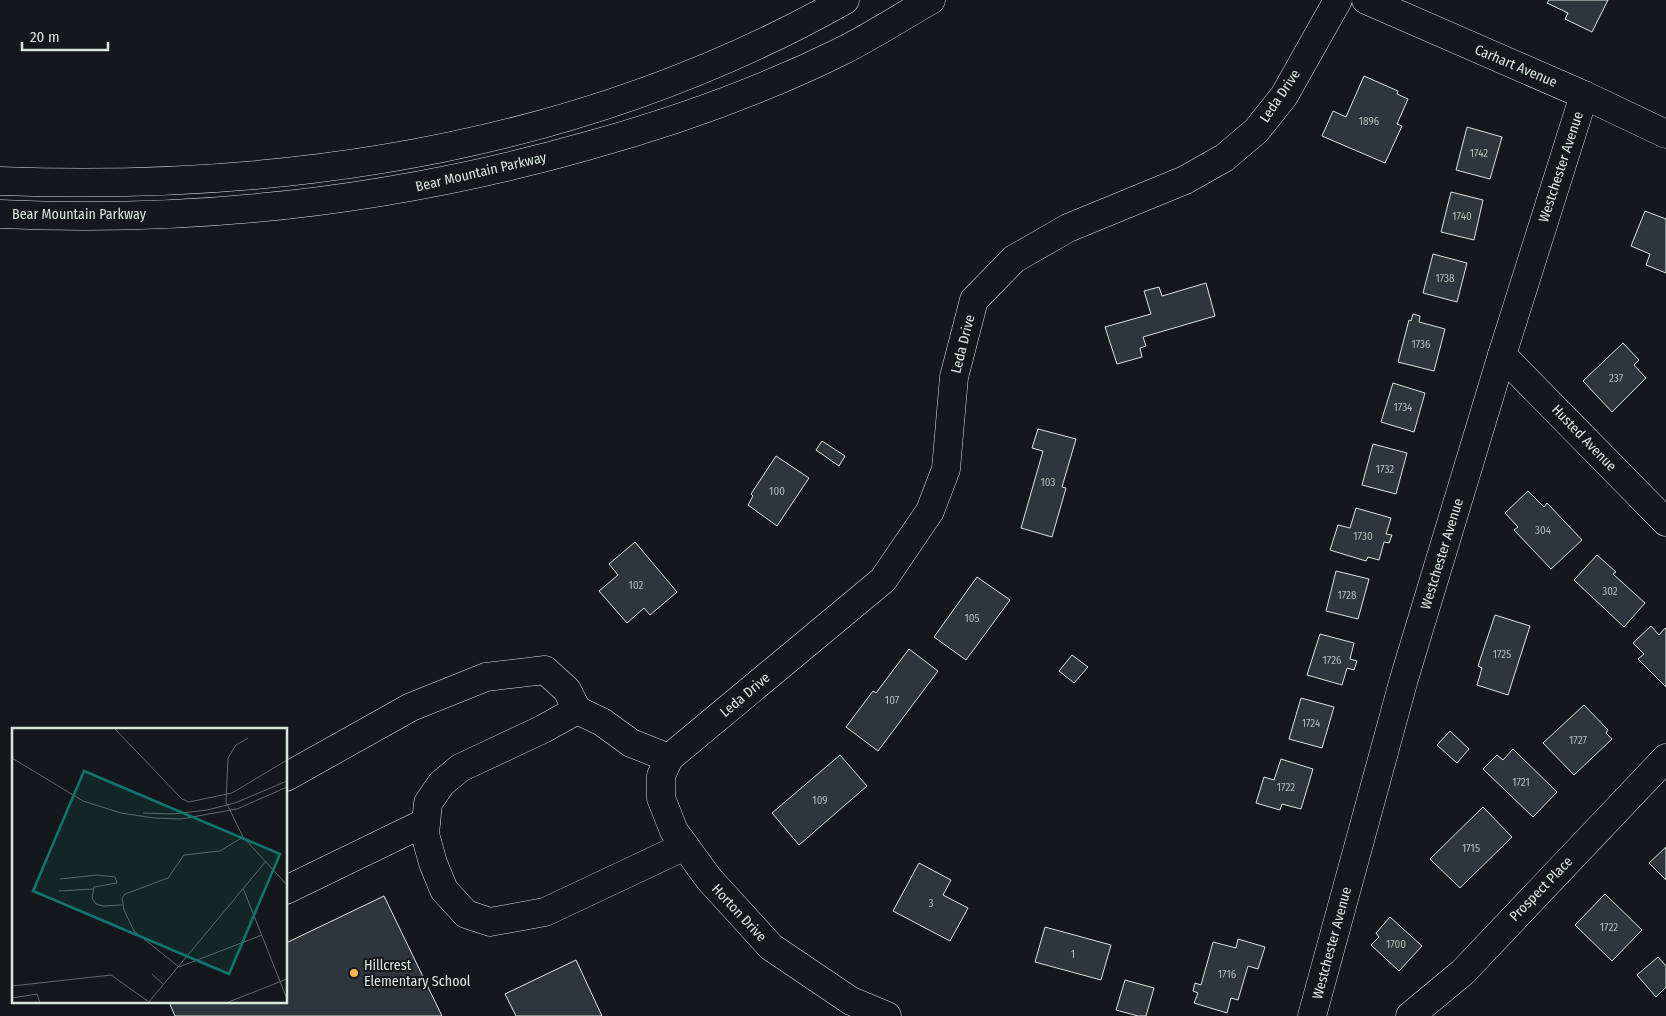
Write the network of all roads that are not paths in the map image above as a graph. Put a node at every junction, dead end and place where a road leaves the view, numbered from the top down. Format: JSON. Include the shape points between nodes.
{"nodes":[{"id":1,"x":845,"y":0,"type":"edge"},
{"id":2,"x":930,"y":0,"type":"edge"},
{"id":3,"x":1338,"y":0,"type":"edge"},
{"id":4,"x":1366,"y":0,"type":"edge"},
{"id":5,"x":1584,"y":95,"type":"junction"},
{"id":6,"x":1666,"y":134,"type":"edge"},
{"id":7,"x":0,"y":180,"type":"edge"},
{"id":8,"x":0,"y":214,"type":"edge"},
{"id":9,"x":1502,"y":354,"type":"junction"},
{"id":10,"x":1666,"y":522,"type":"edge"},
{"id":11,"x":577,"y":710,"type":"junction"},
{"id":12,"x":670,"y":758,"type":"junction"},
{"id":13,"x":1666,"y":758,"type":"edge"},
{"id":14,"x":288,"y":776,"type":"edge"},
{"id":15,"x":426,"y":822,"type":"junction"},
{"id":16,"x":684,"y":846,"type":"junction"},
{"id":17,"x":288,"y":889,"type":"edge"},
{"id":18,"x":887,"y":1016,"type":"edge"},
{"id":19,"x":1312,"y":1016,"type":"edge"},
{"id":20,"x":1410,"y":1016,"type":"edge"}],
"edges":[{"from":1,"to":7,"type":"main road","via":[[726,60],[654,89],[587,112],[451,146],[336,167],[241,177],[135,182]]},
{"from":2,"to":8,"type":"main road","name":"Bear Mountain Parkway","via":[[844,50],[739,96],[649,128],[498,170],[396,191],[257,208],[84,216]]},
{"from":3,"to":12,"type":"main road","name":"Leda Drive","via":[[1284,96],[1256,131],[1224,158],[1185,180],[1068,228],[1014,259],[974,300],[954,377],[946,469],[930,511],[883,580]]},
{"from":4,"to":5,"type":"main road","name":"Carhart Avenue"},
{"from":5,"to":6,"type":"main road","name":"Carhart Avenue"},
{"from":5,"to":9,"type":"main road","name":"Westchester Avenue"},
{"from":9,"to":10,"type":"main road","name":"Husted Avenue"},
{"from":9,"to":19,"type":"main road","name":"Westchester Avenue","via":[[1404,679]]},
{"from":11,"to":12,"type":"main road","via":[[602,722],[631,743]]},
{"from":11,"to":14,"type":"main road","via":[[567,690],[546,670],[486,677],[411,707]]},
{"from":11,"to":15,"type":"main road","via":[[460,768],[441,784],[428,803]]},
{"from":12,"to":16,"type":"main road","name":"Horton Drive","via":[[661,776],[661,798]]},
{"from":13,"to":20,"type":"main road","name":"Prospect Place","via":[[1463,972]]},
{"from":15,"to":16,"type":"main road","via":[[425,834],[444,890],[466,914],[490,922],[545,912]]},
{"from":15,"to":17,"type":"main road"},
{"from":16,"to":18,"type":"main road","name":"Horton Drive","via":[[708,879],[771,947],[851,1001]]}]}
